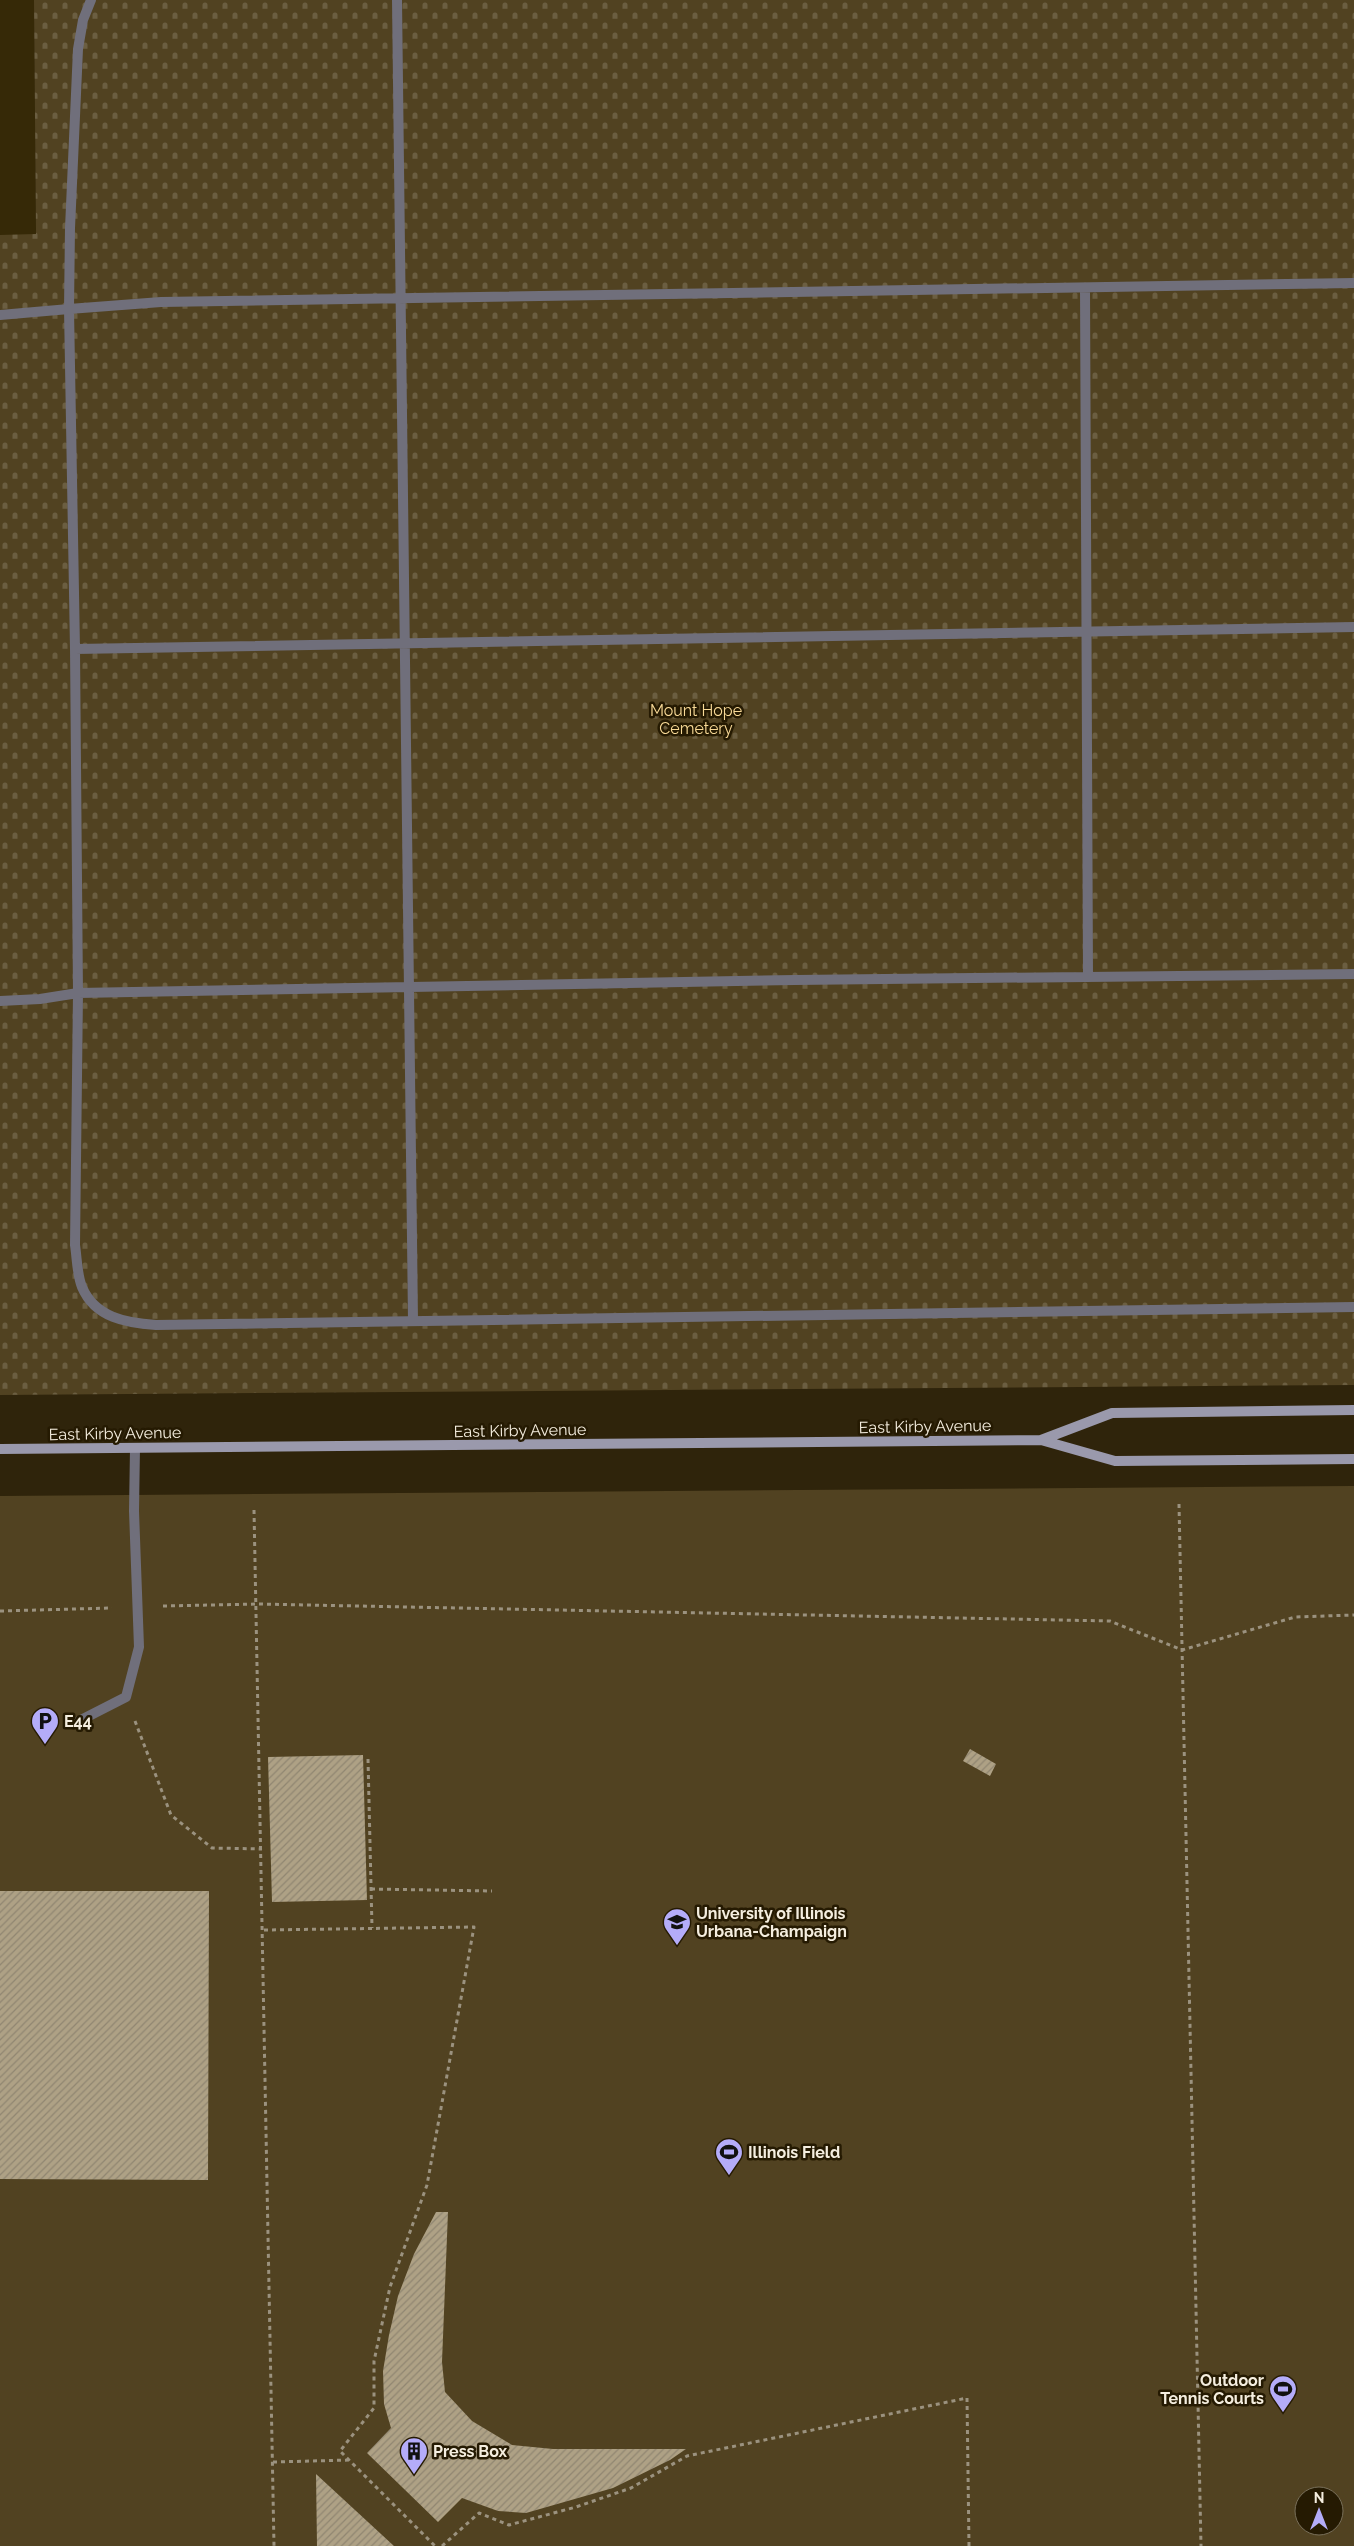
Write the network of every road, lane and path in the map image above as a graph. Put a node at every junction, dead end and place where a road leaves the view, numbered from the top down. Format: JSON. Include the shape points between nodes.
{"nodes":[{"id":1,"x":91,"y":0,"type":"edge"},
{"id":2,"x":397,"y":0,"type":"edge"},
{"id":3,"x":1354,"y":283,"type":"edge"},
{"id":4,"x":1085,"y":288,"type":"junction"},
{"id":5,"x":401,"y":299,"type":"junction"},
{"id":6,"x":69,"y":309,"type":"junction"},
{"id":7,"x":0,"y":315,"type":"edge"},
{"id":8,"x":1354,"y":627,"type":"edge"},
{"id":9,"x":1086,"y":631,"type":"junction"},
{"id":10,"x":406,"y":643,"type":"junction"},
{"id":11,"x":75,"y":649,"type":"junction"},
{"id":12,"x":1354,"y":974,"type":"edge"},
{"id":13,"x":1088,"y":977,"type":"junction"},
{"id":14,"x":410,"y":988,"type":"junction"},
{"id":15,"x":78,"y":993,"type":"junction"},
{"id":16,"x":0,"y":1001,"type":"edge"},
{"id":17,"x":1354,"y":1307,"type":"edge"},
{"id":18,"x":413,"y":1321,"type":"junction"},
{"id":19,"x":1354,"y":1410,"type":"edge"},
{"id":20,"x":1041,"y":1440,"type":"junction"},
{"id":21,"x":135,"y":1448,"type":"junction"},
{"id":22,"x":0,"y":1450,"type":"edge"},
{"id":23,"x":1354,"y":1459,"type":"edge"},
{"id":24,"x":1179,"y":1504,"type":"dead end"},
{"id":25,"x":254,"y":1510,"type":"dead end"},
{"id":26,"x":257,"y":1604,"type":"junction"},
{"id":27,"x":138,"y":1607,"type":"junction"},
{"id":28,"x":0,"y":1611,"type":"edge"},
{"id":29,"x":1354,"y":1615,"type":"edge"},
{"id":30,"x":1182,"y":1650,"type":"junction"},
{"id":31,"x":126,"y":1697,"type":"junction"},
{"id":32,"x":79,"y":1721,"type":"dead end"},
{"id":33,"x":368,"y":1758,"type":"dead end"},
{"id":34,"x":262,"y":1849,"type":"junction"},
{"id":35,"x":371,"y":1889,"type":"junction"},
{"id":36,"x":492,"y":1890,"type":"dead end"},
{"id":37,"x":372,"y":1928,"type":"junction"},
{"id":38,"x":264,"y":1930,"type":"junction"},
{"id":39,"x":350,"y":2460,"type":"junction"},
{"id":40,"x":273,"y":2462,"type":"junction"},
{"id":41,"x":274,"y":2546,"type":"edge"},
{"id":42,"x":435,"y":2546,"type":"edge"},
{"id":43,"x":442,"y":2546,"type":"edge"},
{"id":44,"x":969,"y":2546,"type":"edge"},
{"id":45,"x":1201,"y":2546,"type":"edge"}],
"edges":[{"from":1,"to":6,"type":"lane","via":[[83,20],[78,49]]},
{"from":2,"to":5,"type":"lane"},
{"from":3,"to":4,"type":"lane"},
{"from":4,"to":5,"type":"lane"},
{"from":4,"to":9,"type":"lane"},
{"from":5,"to":6,"type":"lane","via":[[161,302]]},
{"from":5,"to":10,"type":"lane"},
{"from":6,"to":7,"type":"lane"},
{"from":6,"to":11,"type":"lane"},
{"from":8,"to":9,"type":"lane"},
{"from":9,"to":10,"type":"lane"},
{"from":9,"to":13,"type":"lane"},
{"from":10,"to":11,"type":"lane"},
{"from":10,"to":14,"type":"lane"},
{"from":11,"to":15,"type":"lane"},
{"from":12,"to":13,"type":"lane"},
{"from":13,"to":14,"type":"lane"},
{"from":14,"to":15,"type":"lane"},
{"from":14,"to":18,"type":"lane"},
{"from":15,"to":16,"type":"lane"},
{"from":15,"to":18,"type":"lane","via":[[75,1245],[82,1286],[92,1304],[102,1312],[129,1323],[156,1325]]},
{"from":17,"to":18,"type":"lane"},
{"from":19,"to":20,"type":"main road","name":"East Kirby Avenue","via":[[1112,1413]]},
{"from":20,"to":21,"type":"main road","name":"East Kirby Avenue"},
{"from":20,"to":23,"type":"main road","name":"East Kirby Avenue","via":[[1115,1461]]},
{"from":21,"to":22,"type":"main road","name":"East Kirby Avenue"},
{"from":21,"to":27,"type":"lane"},
{"from":24,"to":30,"type":"path"},
{"from":25,"to":26,"type":"path"},
{"from":26,"to":27,"type":"path"},
{"from":26,"to":30,"type":"path","via":[[1110,1621]]},
{"from":26,"to":34,"type":"path"},
{"from":27,"to":28,"type":"path"},
{"from":27,"to":31,"type":"lane","via":[[139,1648]]},
{"from":29,"to":30,"type":"path","via":[[1295,1617]]},
{"from":30,"to":45,"type":"path"},
{"from":31,"to":32,"type":"lane"},
{"from":31,"to":34,"type":"path","via":[[171,1815],[212,1848]]},
{"from":33,"to":35,"type":"path"},
{"from":34,"to":38,"type":"path"},
{"from":35,"to":36,"type":"path"},
{"from":35,"to":37,"type":"path"},
{"from":37,"to":38,"type":"path"},
{"from":37,"to":39,"type":"path","via":[[474,1927],[427,2185],[390,2287],[374,2361],[374,2408],[340,2451]]},
{"from":38,"to":40,"type":"path"},
{"from":39,"to":40,"type":"path"},
{"from":39,"to":42,"type":"path"},
{"from":40,"to":41,"type":"path"},
{"from":43,"to":44,"type":"path","via":[[479,2513],[509,2525],[631,2488],[687,2456],[967,2398]]}]}
